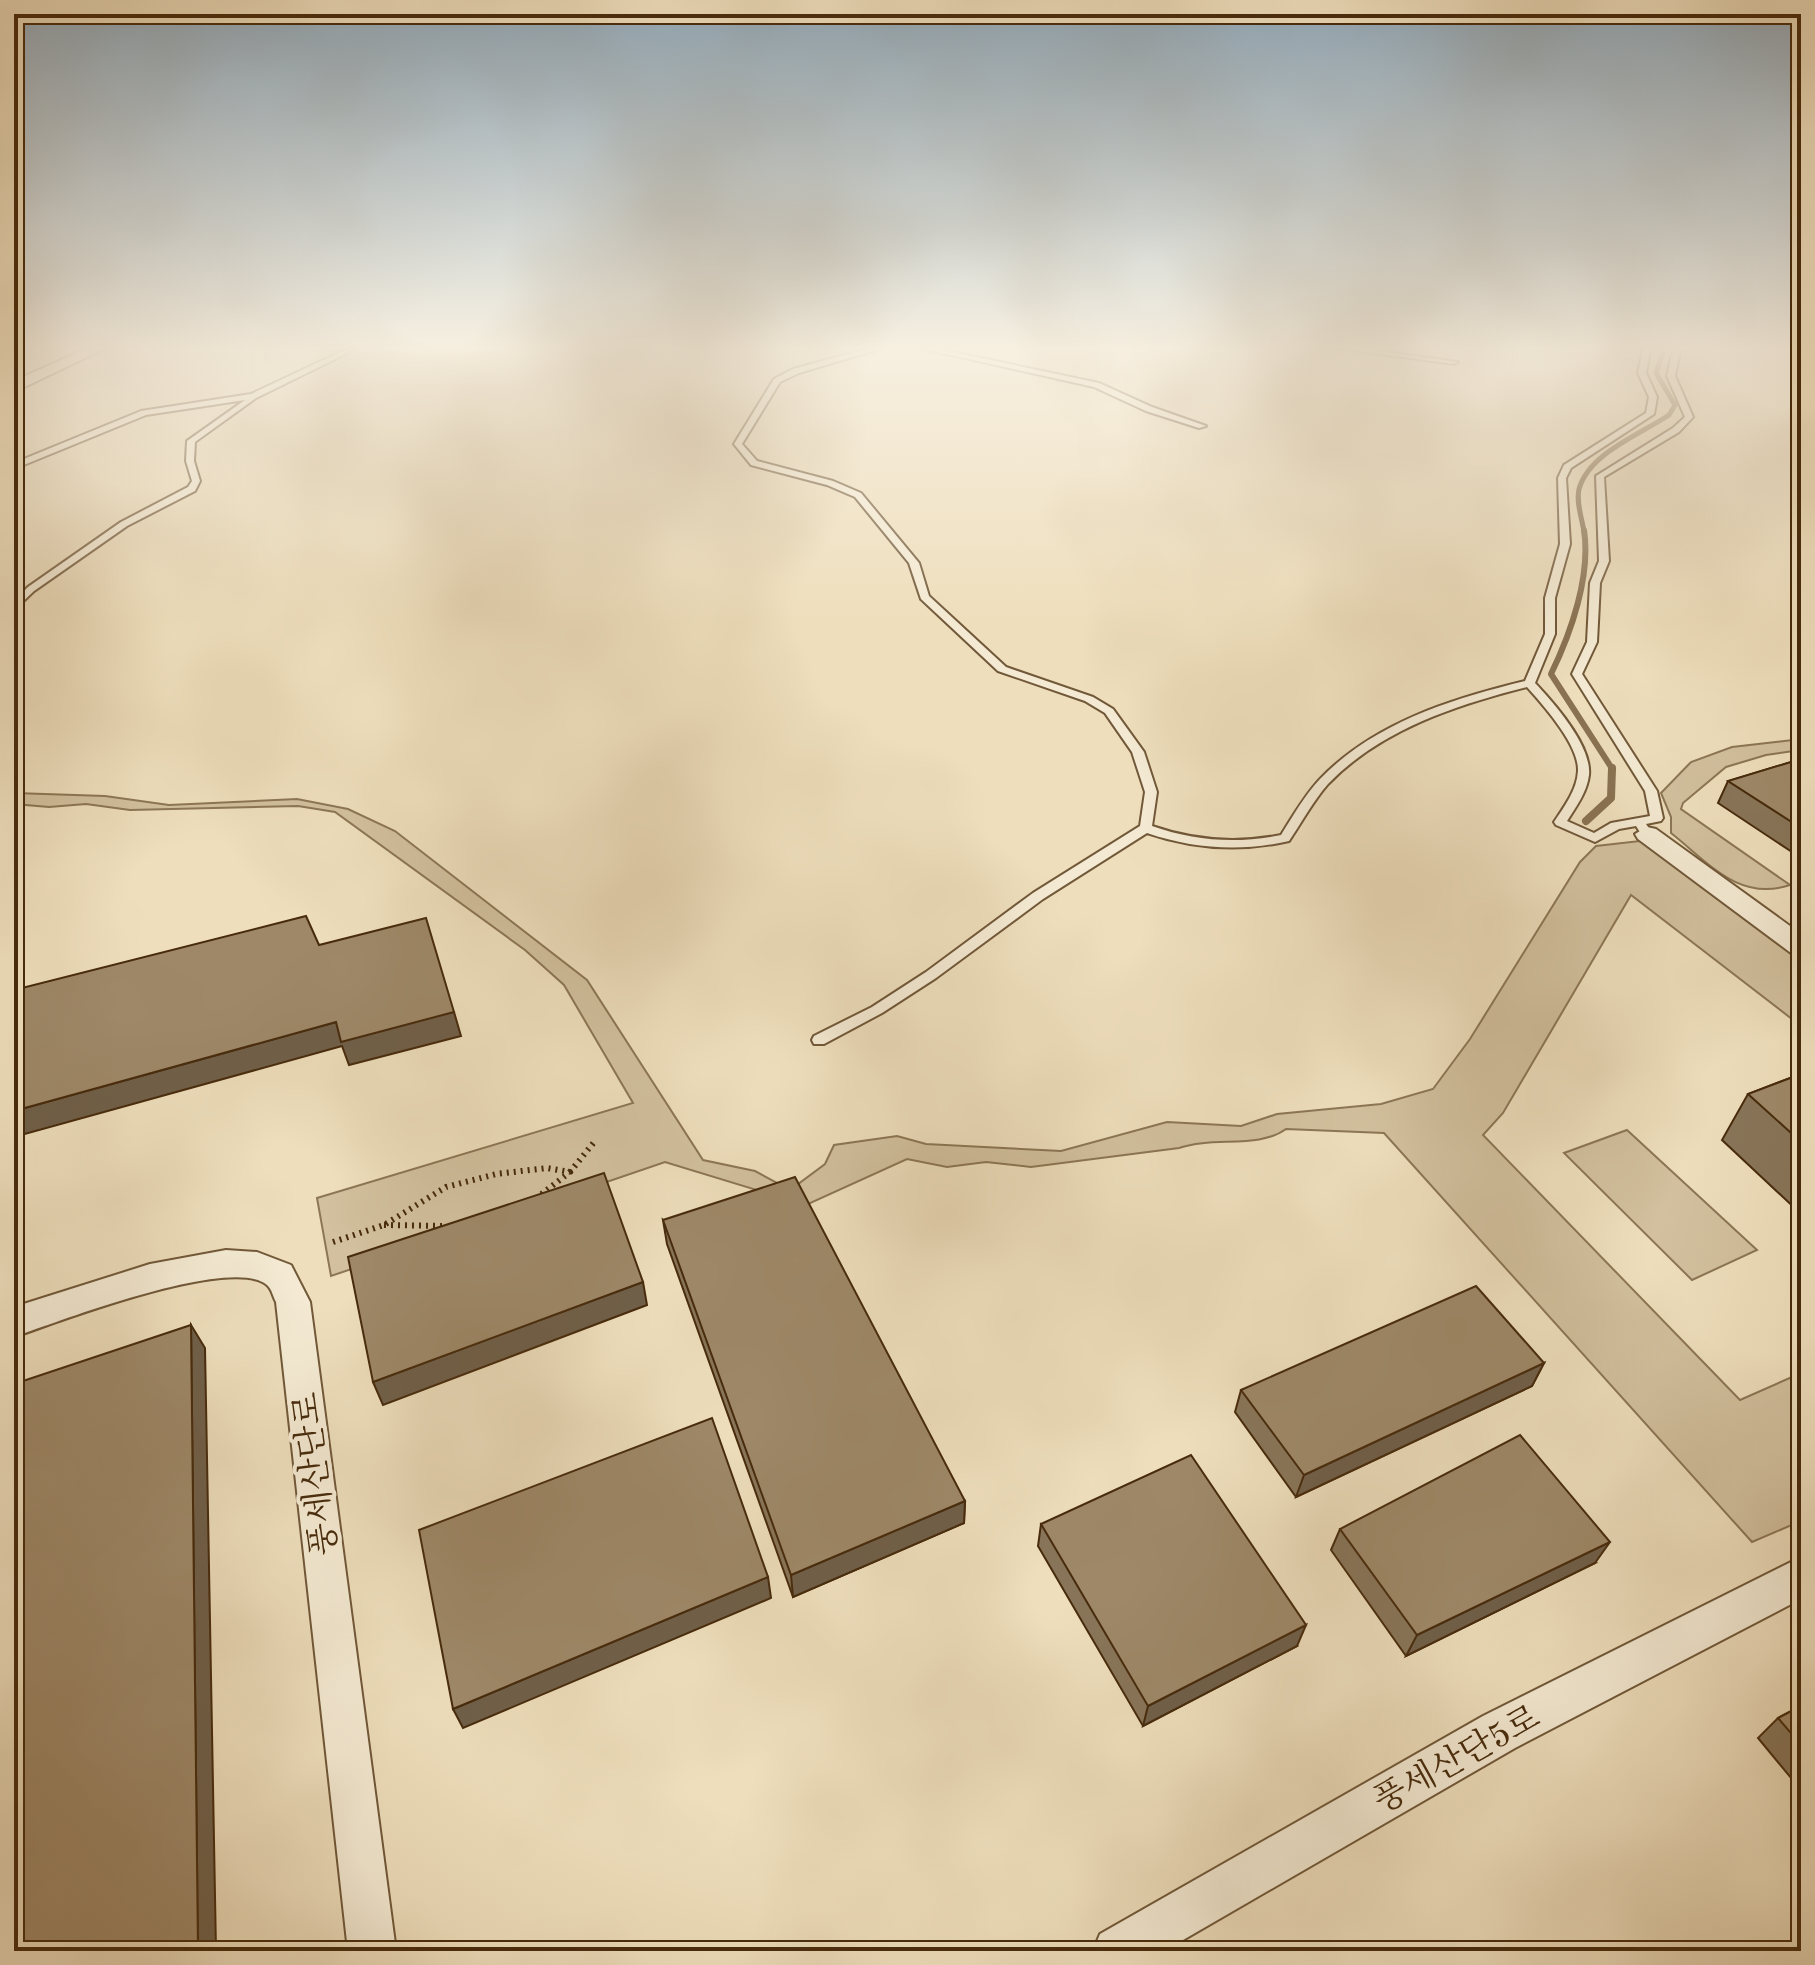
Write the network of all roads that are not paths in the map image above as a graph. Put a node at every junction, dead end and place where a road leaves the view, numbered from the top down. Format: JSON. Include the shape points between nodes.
{"nodes":[{"id":1,"x":79,"y":438,"type":"edge"},
{"id":2,"x":196,"y":438,"type":"edge"},
{"id":3,"x":741,"y":438,"type":"edge"},
{"id":4,"x":1613,"y":438,"type":"edge"},
{"id":5,"x":1663,"y":438,"type":"edge"},
{"id":6,"x":14,"y":466,"type":"edge"},
{"id":7,"x":14,"y":607,"type":"edge"},
{"id":8,"x":1529,"y":683,"type":"junction"},
{"id":9,"x":1146,"y":828,"type":"junction"},
{"id":10,"x":1643,"y":828,"type":"junction"},
{"id":11,"x":1801,"y":947,"type":"edge"},
{"id":12,"x":819,"y":1040,"type":"dead end"},
{"id":13,"x":14,"y":1322,"type":"edge"},
{"id":14,"x":1801,"y":1577,"type":"edge"},
{"id":15,"x":372,"y":1951,"type":"edge"},
{"id":16,"x":1117,"y":1951,"type":"edge"}],
"edges":[{"from":1,"to":6,"type":"lane"},
{"from":2,"to":7,"type":"lane","via":[[191,441],[196,481],[192,489],[124,524],[31,589]]},
{"from":3,"to":9,"type":"lane","via":[[738,444],[754,463],[858,495],[914,563],[924,597],[1002,669],[1109,711],[1138,752],[1151,792]]},
{"from":4,"to":8,"type":"lane","via":[[1567,467],[1562,478],[1565,544],[1550,598],[1550,634]]},
{"from":5,"to":10,"type":"lane","via":[[1600,476],[1604,561],[1595,583],[1592,642],[1577,674],[1651,791],[1657,818]]},
{"from":8,"to":9,"type":"lane","via":[[1485,693],[1384,737],[1326,780],[1285,838],[1258,845],[1210,846]]},
{"from":8,"to":10,"type":"lane","via":[[1583,763],[1573,802],[1560,822],[1595,838],[1615,826]]},
{"from":9,"to":12,"type":"lane","via":[[1038,896],[917,984]]},
{"from":10,"to":11,"type":"street"},
{"from":13,"to":15,"type":"street","name":"풍세산단로","via":[[221,1262],[260,1265],[281,1276],[293,1302]]},
{"from":14,"to":16,"type":"street","name":"풍세산단5로","via":[[1499,1732]]}]}
